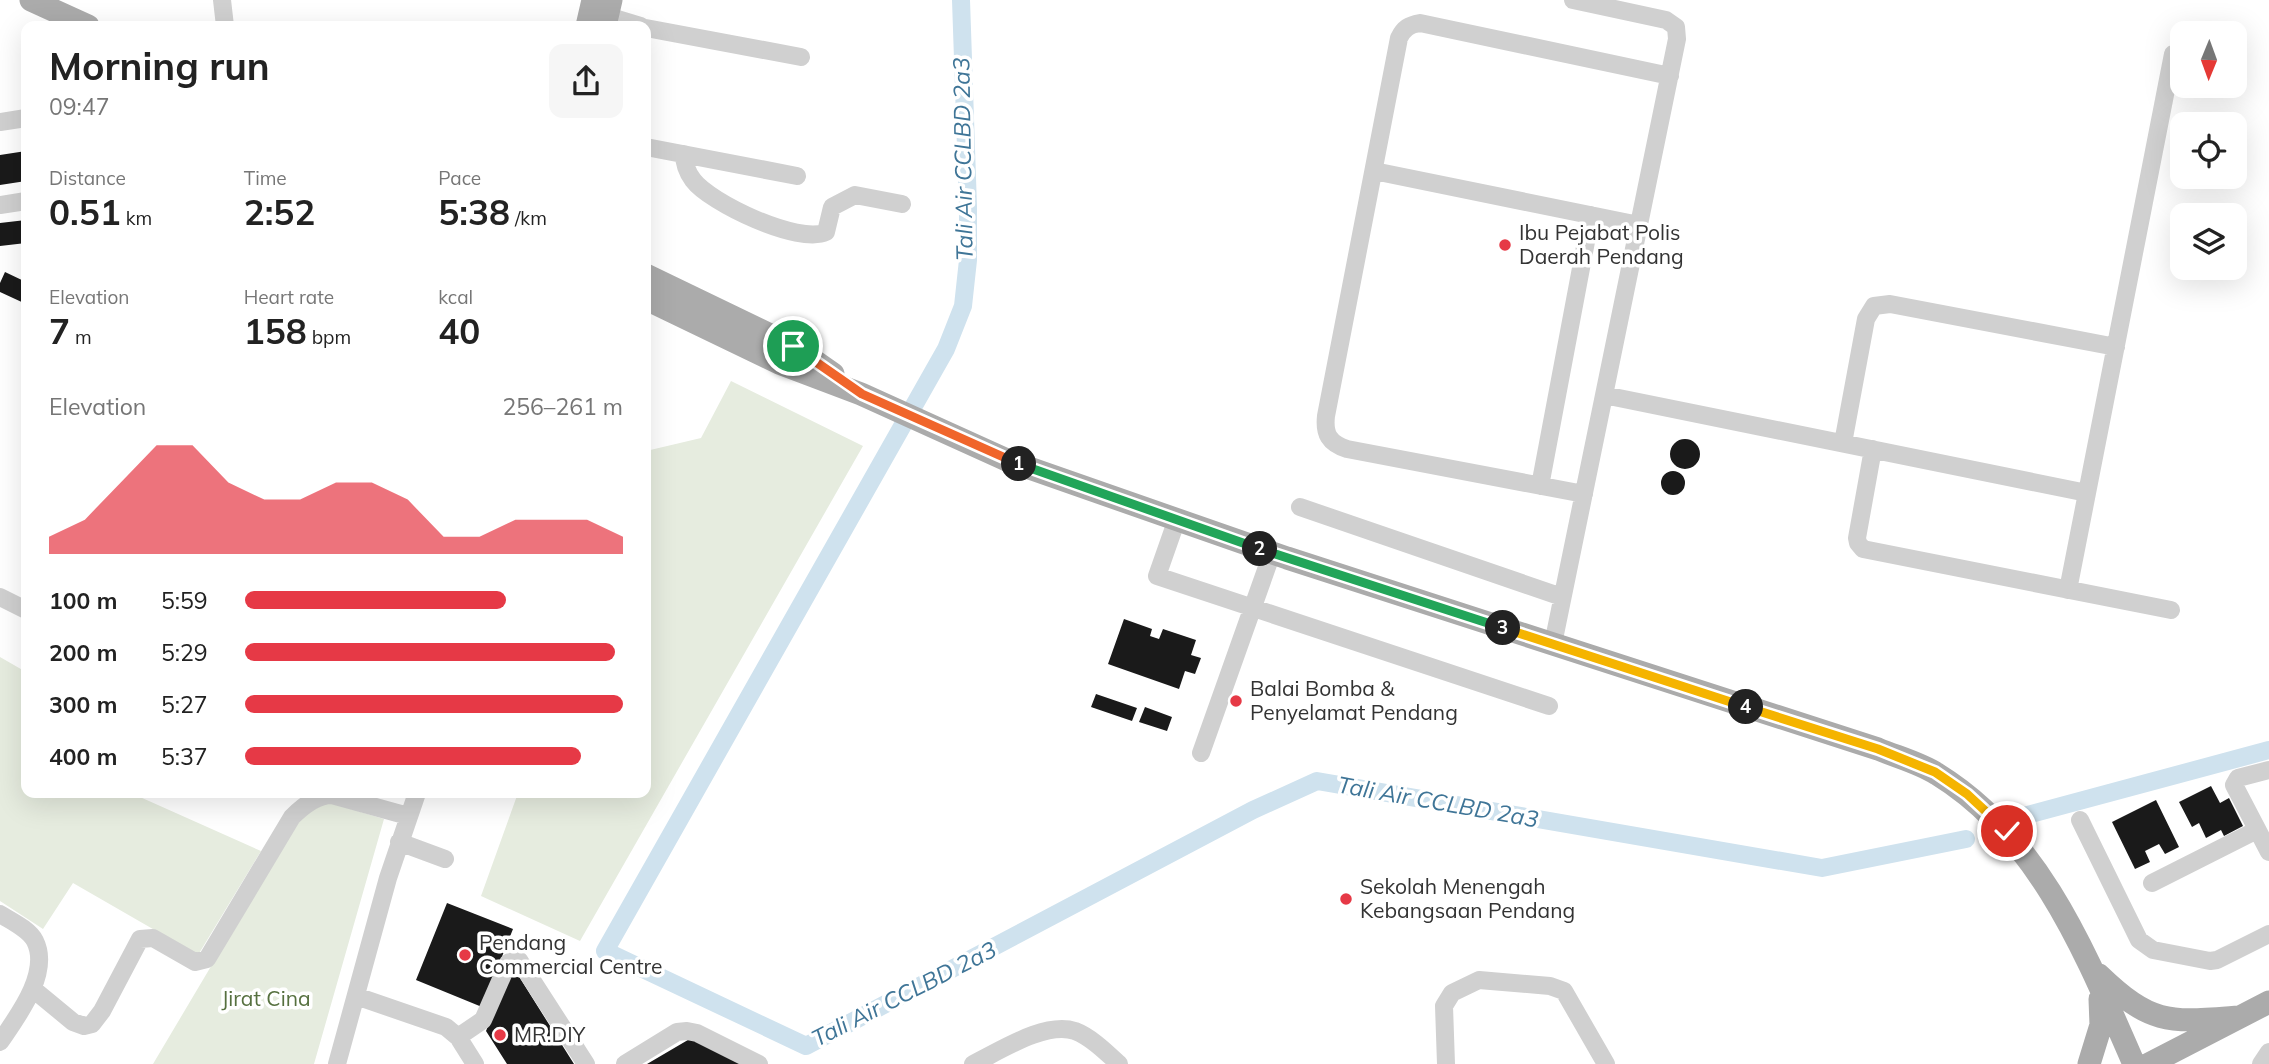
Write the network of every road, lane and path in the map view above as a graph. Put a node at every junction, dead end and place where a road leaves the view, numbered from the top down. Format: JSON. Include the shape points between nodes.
{"nodes":[{"id":1,"x":31,"y":0,"type":"edge"},
{"id":2,"x":222,"y":0,"type":"edge"},
{"id":3,"x":1573,"y":0,"type":"edge"},
{"id":4,"x":601,"y":14,"type":"edge"},
{"id":5,"x":77,"y":21,"type":"edge"},
{"id":6,"x":224,"y":21,"type":"edge"},
{"id":7,"x":624,"y":21,"type":"edge"},
{"id":8,"x":651,"y":29,"type":"edge"},
{"id":9,"x":801,"y":57,"type":"dead end"},
{"id":10,"x":2170,"y":69,"type":"edge"},
{"id":11,"x":1670,"y":76,"type":"junction"},
{"id":12,"x":21,"y":119,"type":"edge"},
{"id":13,"x":0,"y":122,"type":"edge"},
{"id":14,"x":651,"y":148,"type":"edge"},
{"id":15,"x":684,"y":154,"type":"junction"},
{"id":16,"x":1374,"y":171,"type":"junction"},
{"id":17,"x":797,"y":176,"type":"dead end"},
{"id":18,"x":21,"y":202,"type":"edge"},
{"id":19,"x":902,"y":204,"type":"dead end"},
{"id":20,"x":0,"y":205,"type":"edge"},
{"id":21,"x":1591,"y":215,"type":"junction"},
{"id":22,"x":1639,"y":225,"type":"junction"},
{"id":23,"x":651,"y":282,"type":"edge"},
{"id":24,"x":651,"y":283,"type":"edge"},
{"id":25,"x":651,"y":310,"type":"edge"},
{"id":26,"x":695,"y":323,"type":"junction"},
{"id":27,"x":2116,"y":347,"type":"junction"},
{"id":28,"x":1604,"y":395,"type":"junction"},
{"id":29,"x":871,"y":399,"type":"junction"},
{"id":30,"x":1843,"y":443,"type":"junction"},
{"id":31,"x":1873,"y":449,"type":"junction"},
{"id":32,"x":1540,"y":486,"type":"junction"},
{"id":33,"x":2087,"y":493,"type":"junction"},
{"id":34,"x":1584,"y":494,"type":"junction"},
{"id":35,"x":1300,"y":507,"type":"dead end"},
{"id":36,"x":1177,"y":519,"type":"junction"},
{"id":37,"x":1272,"y":553,"type":"junction"},
{"id":38,"x":2068,"y":590,"type":"junction"},
{"id":39,"x":0,"y":597,"type":"edge"},
{"id":40,"x":1562,"y":597,"type":"junction"},
{"id":41,"x":1253,"y":607,"type":"junction"},
{"id":42,"x":21,"y":608,"type":"edge"},
{"id":43,"x":2171,"y":610,"type":"dead end"},
{"id":44,"x":1553,"y":644,"type":"junction"},
{"id":45,"x":1549,"y":706,"type":"dead end"},
{"id":46,"x":1201,"y":753,"type":"dead end"},
{"id":47,"x":2269,"y":770,"type":"edge"},
{"id":48,"x":318,"y":798,"type":"edge"},
{"id":49,"x":343,"y":798,"type":"edge"},
{"id":50,"x":415,"y":798,"type":"edge"},
{"id":51,"x":408,"y":816,"type":"junction"},
{"id":52,"x":2080,"y":820,"type":"dead end"},
{"id":53,"x":2257,"y":830,"type":"junction"},
{"id":54,"x":400,"y":842,"type":"junction"},
{"id":55,"x":2269,"y":852,"type":"edge"},
{"id":56,"x":445,"y":859,"type":"dead end"},
{"id":57,"x":2152,"y":883,"type":"dead end"},
{"id":58,"x":0,"y":914,"type":"edge"},
{"id":59,"x":2269,"y":934,"type":"edge"},
{"id":60,"x":2094,"y":975,"type":"junction"},
{"id":61,"x":33,"y":989,"type":"junction"},
{"id":62,"x":356,"y":996,"type":"junction"},
{"id":63,"x":2269,"y":1002,"type":"edge"},
{"id":64,"x":2239,"y":1017,"type":"junction"},
{"id":65,"x":458,"y":1037,"type":"junction"},
{"id":66,"x":0,"y":1042,"type":"edge"},
{"id":67,"x":2269,"y":1052,"type":"edge"},
{"id":68,"x":2160,"y":1061,"type":"edge"},
{"id":69,"x":337,"y":1064,"type":"edge"},
{"id":70,"x":475,"y":1064,"type":"edge"},
{"id":71,"x":586,"y":1064,"type":"edge"},
{"id":72,"x":625,"y":1064,"type":"edge"},
{"id":73,"x":759,"y":1064,"type":"edge"},
{"id":74,"x":973,"y":1064,"type":"edge"},
{"id":75,"x":1119,"y":1064,"type":"edge"},
{"id":76,"x":1446,"y":1064,"type":"edge"},
{"id":77,"x":1606,"y":1064,"type":"edge"},
{"id":78,"x":2089,"y":1064,"type":"edge"},
{"id":79,"x":2134,"y":1064,"type":"edge"},
{"id":80,"x":2261,"y":1064,"type":"edge"}],
"edges":[{"from":1,"to":5,"type":"main road"},
{"from":2,"to":6,"type":"street"},
{"from":3,"to":11,"type":"street","via":[[1672,23],[1677,39]]},
{"from":4,"to":7,"type":"street"},
{"from":8,"to":9,"type":"street"},
{"from":10,"to":27,"type":"street"},
{"from":11,"to":16,"type":"street","via":[[1429,24],[1411,24],[1399,38]]},
{"from":11,"to":22,"type":"street"},
{"from":12,"to":13,"type":"street"},
{"from":14,"to":15,"type":"street"},
{"from":15,"to":17,"type":"street"},
{"from":15,"to":19,"type":"street","via":[[693,180],[722,204],[809,235],[826,232],[832,206],[855,194]]},
{"from":16,"to":21,"type":"street"},
{"from":16,"to":32,"type":"street","via":[[1326,416],[1327,435],[1347,449]]},
{"from":18,"to":20,"type":"street"},
{"from":21,"to":22,"type":"street"},
{"from":21,"to":32,"type":"street"},
{"from":22,"to":28,"type":"street"},
{"from":23,"to":29,"type":"main road","via":[[793,346]]},
{"from":24,"to":26,"type":"main road"},
{"from":25,"to":26,"type":"main road"},
{"from":26,"to":29,"type":"main road"},
{"from":27,"to":30,"type":"street","via":[[1890,304],[1874,306],[1866,319]]},
{"from":27,"to":33,"type":"street"},
{"from":28,"to":30,"type":"street"},
{"from":28,"to":34,"type":"street"},
{"from":29,"to":36,"type":"main road","via":[[1009,461]]},
{"from":30,"to":31,"type":"street"},
{"from":31,"to":33,"type":"street"},
{"from":31,"to":38,"type":"street","via":[[1857,538],[1863,549]]},
{"from":32,"to":34,"type":"street"},
{"from":33,"to":38,"type":"street"},
{"from":34,"to":40,"type":"street"},
{"from":35,"to":40,"type":"street"},
{"from":36,"to":37,"type":"main road"},
{"from":36,"to":41,"type":"street","via":[[1157,576]]},
{"from":37,"to":41,"type":"street"},
{"from":37,"to":44,"type":"main road"},
{"from":38,"to":43,"type":"street"},
{"from":39,"to":42,"type":"street"},
{"from":40,"to":44,"type":"street"},
{"from":41,"to":45,"type":"street"},
{"from":41,"to":46,"type":"street"},
{"from":44,"to":60,"type":"main road","via":[[1878,749],[1935,772],[2007,831],[2064,914]]},
{"from":47,"to":53,"type":"street","via":[[2235,782]]},
{"from":48,"to":61,"type":"street","via":[[292,817],[207,959],[195,962],[153,938],[140,939],[102,1012],[84,1026]]},
{"from":49,"to":51,"type":"street"},
{"from":50,"to":51,"type":"street"},
{"from":51,"to":54,"type":"street"},
{"from":52,"to":59,"type":"street","via":[[2145,946],[2210,961]]},
{"from":53,"to":55,"type":"street"},
{"from":53,"to":57,"type":"street"},
{"from":54,"to":56,"type":"street"},
{"from":54,"to":62,"type":"street"},
{"from":58,"to":61,"type":"street","via":[[35,940],[39,956]]},
{"from":60,"to":64,"type":"main road","via":[[2156,1017]]},
{"from":60,"to":78,"type":"main road","via":[[2101,1025]]},
{"from":60,"to":79,"type":"main road"},
{"from":61,"to":66,"type":"street"},
{"from":62,"to":65,"type":"street","via":[[446,1027]]},
{"from":62,"to":69,"type":"street"},
{"from":63,"to":64,"type":"main road"},
{"from":64,"to":68,"type":"main road"},
{"from":65,"to":70,"type":"street"},
{"from":65,"to":71,"type":"street","via":[[483,1020],[508,963],[519,960]]},
{"from":67,"to":80,"type":"street"},
{"from":72,"to":73,"type":"street","via":[[677,1032],[687,1031]]},
{"from":74,"to":75,"type":"street","via":[[1059,1028],[1078,1032]]},
{"from":76,"to":77,"type":"street","via":[[1444,1006],[1452,993],[1479,980],[1550,986],[1564,992]]}]}
